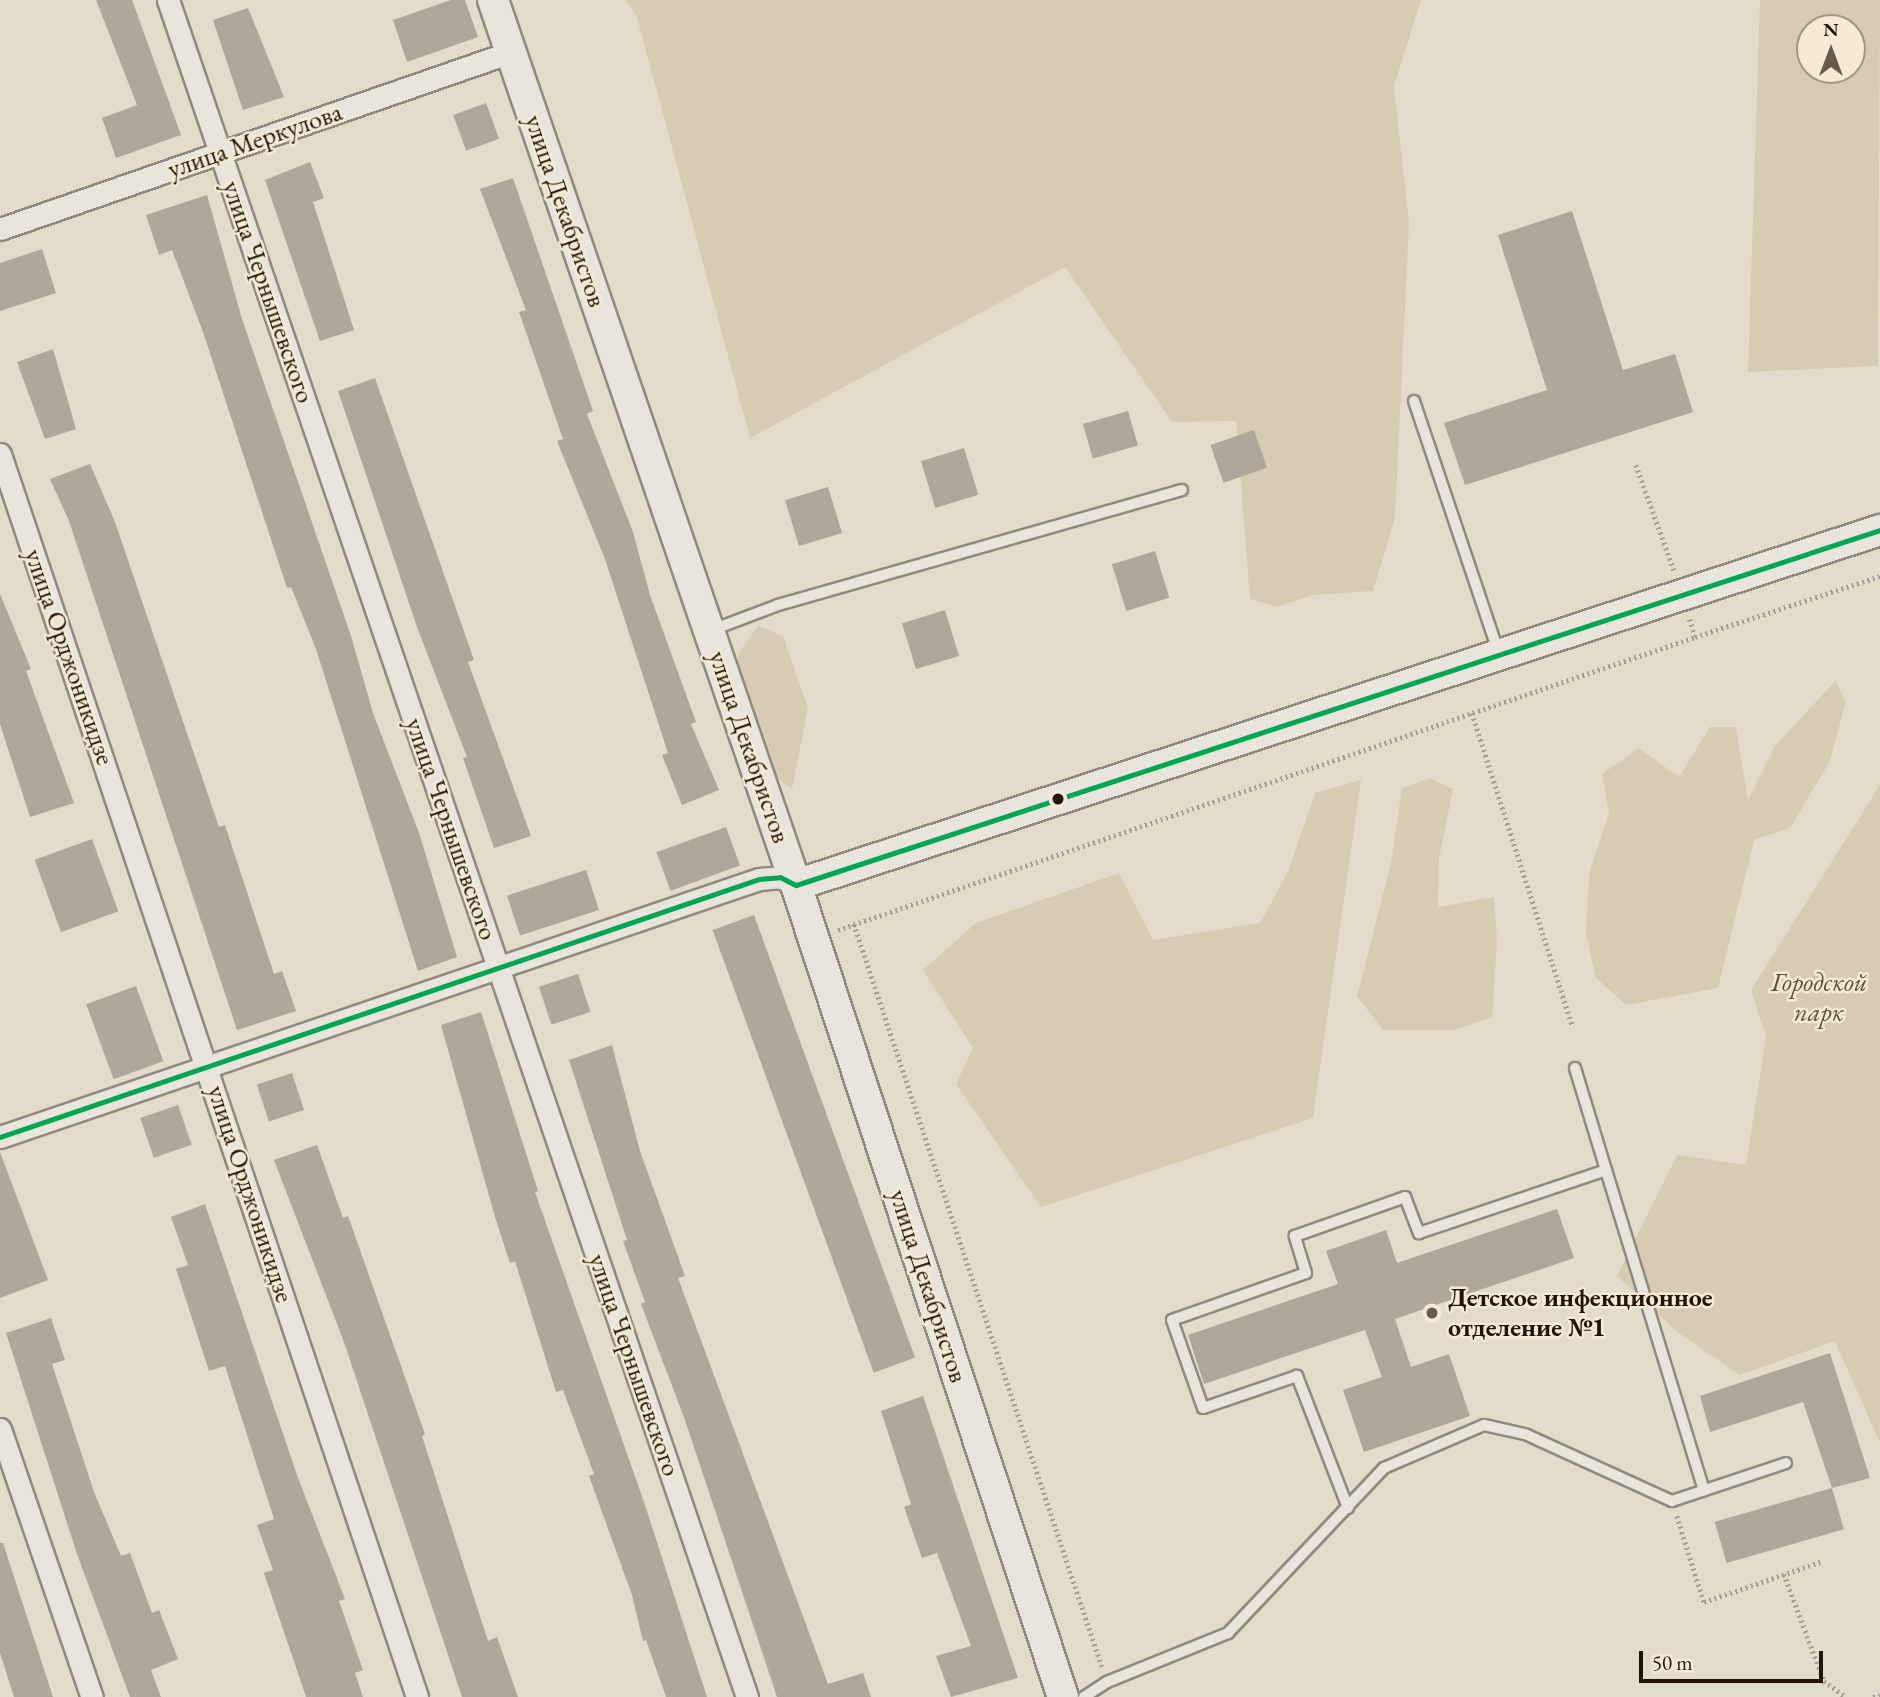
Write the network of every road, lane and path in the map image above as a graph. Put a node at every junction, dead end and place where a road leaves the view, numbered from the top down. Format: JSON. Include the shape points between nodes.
{"nodes":[{"id":1,"x":168,"y":0,"type":"edge"},
{"id":2,"x":493,"y":0,"type":"edge"},
{"id":3,"x":511,"y":52,"type":"junction"},
{"id":4,"x":221,"y":153,"type":"junction"},
{"id":5,"x":0,"y":229,"type":"edge"},
{"id":6,"x":1414,"y":401,"type":"dead end"},
{"id":7,"x":0,"y":454,"type":"edge"},
{"id":8,"x":1636,"y":465,"type":"dead end"},
{"id":9,"x":1182,"y":490,"type":"dead end"},
{"id":10,"x":1880,"y":530,"type":"edge"},
{"id":11,"x":1880,"y":576,"type":"edge"},
{"id":12,"x":1683,"y":595,"type":"junction"},
{"id":13,"x":709,"y":631,"type":"junction"},
{"id":14,"x":1695,"y":637,"type":"junction"},
{"id":15,"x":1500,"y":656,"type":"junction"},
{"id":16,"x":1472,"y":713,"type":"junction"},
{"id":17,"x":796,"y":885,"type":"junction"},
{"id":18,"x":854,"y":925,"type":"junction"},
{"id":19,"x":813,"y":937,"type":"junction"},
{"id":20,"x":497,"y":965,"type":"junction"},
{"id":21,"x":1573,"y":1027,"type":"dead end"},
{"id":22,"x":207,"y":1064,"type":"junction"},
{"id":23,"x":1574,"y":1068,"type":"dead end"},
{"id":24,"x":0,"y":1136,"type":"edge"},
{"id":25,"x":1606,"y":1170,"type":"junction"},
{"id":26,"x":0,"y":1429,"type":"edge"},
{"id":27,"x":1786,"y":1463,"type":"dead end"},
{"id":28,"x":1704,"y":1490,"type":"junction"},
{"id":29,"x":1672,"y":1501,"type":"junction"},
{"id":30,"x":1348,"y":1508,"type":"junction"},
{"id":31,"x":1823,"y":1561,"type":"dead end"},
{"id":32,"x":1784,"y":1574,"type":"junction"},
{"id":33,"x":1107,"y":1682,"type":"junction"},
{"id":34,"x":1880,"y":1695,"type":"edge"},
{"id":35,"x":92,"y":1697,"type":"edge"},
{"id":36,"x":417,"y":1697,"type":"edge"},
{"id":37,"x":747,"y":1697,"type":"edge"},
{"id":38,"x":1063,"y":1697,"type":"edge"},
{"id":39,"x":1084,"y":1697,"type":"edge"},
{"id":40,"x":1846,"y":1697,"type":"edge"},
{"id":41,"x":1873,"y":1697,"type":"edge"}],
"edges":[{"from":1,"to":4,"type":"street","name":"улица Чернышевского"},
{"from":2,"to":3,"type":"street","name":"улица Декабристов"},
{"from":3,"to":4,"type":"street","name":"улица Меркулова"},
{"from":3,"to":13,"type":"street","name":"улица Декабристов"},
{"from":4,"to":5,"type":"street","name":"улица Меркулова"},
{"from":4,"to":20,"type":"street","name":"улица Чернышевского"},
{"from":6,"to":15,"type":"lane"},
{"from":7,"to":22,"type":"street","name":"улица Орджоникидзе"},
{"from":8,"to":12,"type":"path"},
{"from":9,"to":13,"type":"lane","via":[[778,605]]},
{"from":10,"to":12,"type":"street"},
{"from":11,"to":14,"type":"path"},
{"from":12,"to":14,"type":"path"},
{"from":12,"to":15,"type":"street"},
{"from":13,"to":17,"type":"street","name":"улица Декабристов"},
{"from":14,"to":16,"type":"path"},
{"from":15,"to":17,"type":"street"},
{"from":16,"to":18,"type":"path"},
{"from":16,"to":21,"type":"path"},
{"from":17,"to":19,"type":"street","name":"улица Декабристов"},
{"from":17,"to":20,"type":"street","via":[[780,877],[759,879]]},
{"from":18,"to":19,"type":"path"},
{"from":18,"to":33,"type":"path"},
{"from":19,"to":38,"type":"street","name":"улица Декабристов"},
{"from":20,"to":22,"type":"street"},
{"from":20,"to":37,"type":"street","name":"улица Чернышевского"},
{"from":22,"to":24,"type":"street"},
{"from":22,"to":36,"type":"street","name":"улица Орджоникидзе"},
{"from":23,"to":25,"type":"lane"},
{"from":25,"to":28,"type":"lane"},
{"from":25,"to":30,"type":"lane","via":[[1419,1233],[1405,1197],[1295,1236],[1306,1273],[1172,1320],[1202,1408],[1297,1376]]},
{"from":26,"to":35,"type":"street"},
{"from":27,"to":28,"type":"lane"},
{"from":28,"to":29,"type":"lane"},
{"from":29,"to":30,"type":"lane","via":[[1525,1434],[1484,1425],[1384,1468]]},
{"from":29,"to":32,"type":"path","via":[[1704,1602]]},
{"from":30,"to":33,"type":"lane","via":[[1228,1633]]},
{"from":31,"to":32,"type":"path"},
{"from":32,"to":40,"type":"path","via":[[1824,1681]]},
{"from":33,"to":39,"type":"lane"},
{"from":34,"to":41,"type":"path"}]}
